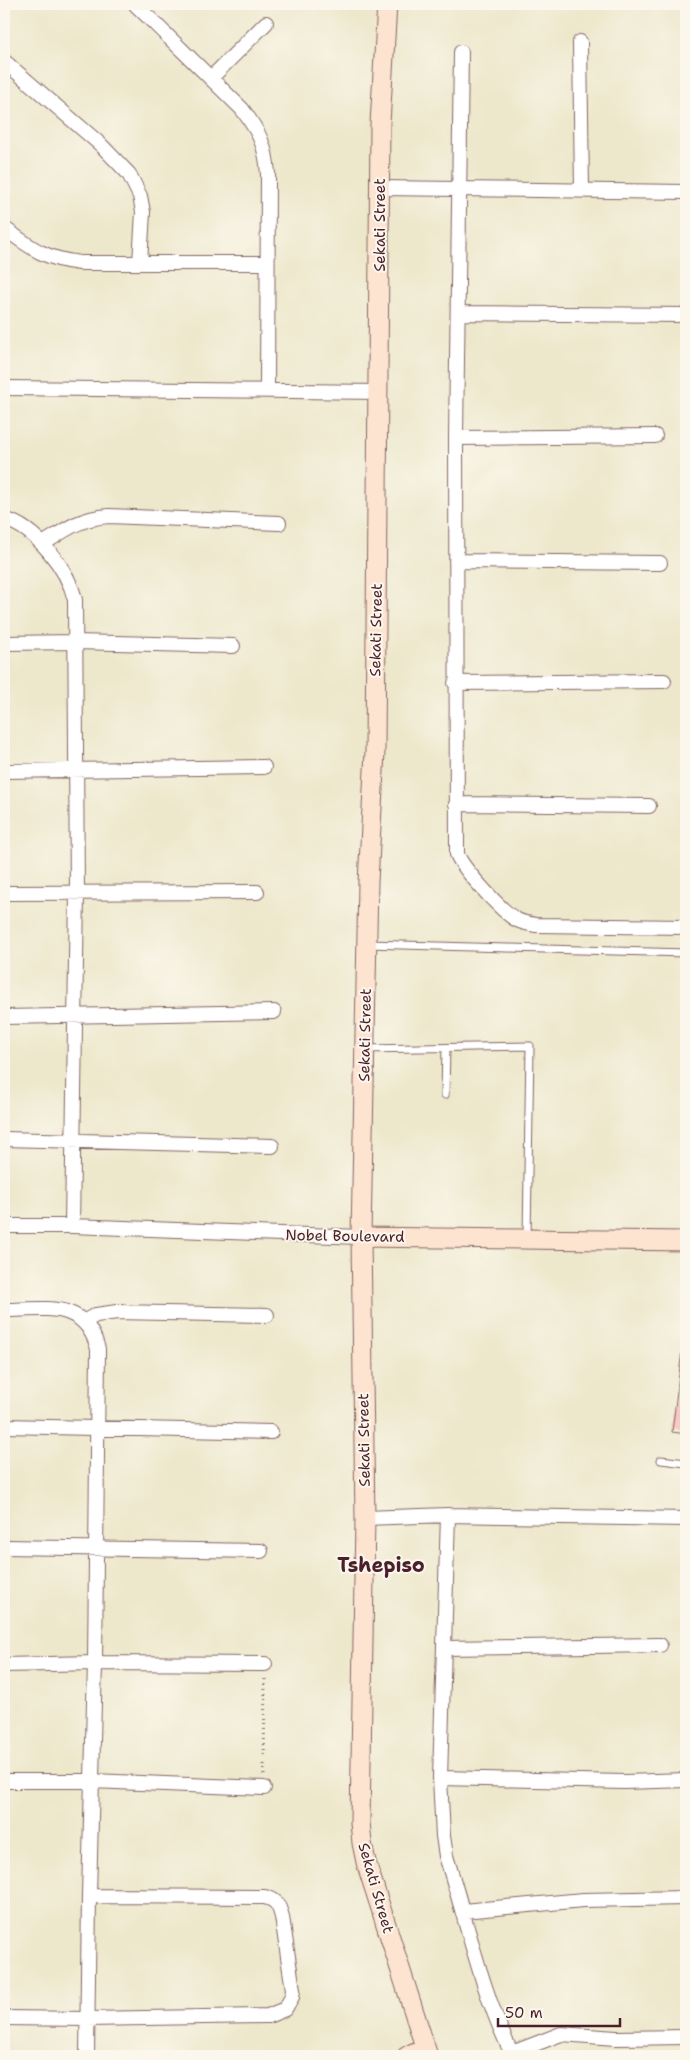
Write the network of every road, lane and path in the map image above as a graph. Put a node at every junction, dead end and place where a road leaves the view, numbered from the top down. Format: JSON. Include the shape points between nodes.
{"nodes":[{"id":1,"x":135,"y":4,"type":"edge"},
{"id":2,"x":386,"y":4,"type":"edge"},
{"id":3,"x":266,"y":23,"type":"dead end"},
{"id":4,"x":580,"y":42,"type":"dead end"},
{"id":5,"x":461,"y":52,"type":"dead end"},
{"id":6,"x":4,"y":61,"type":"edge"},
{"id":7,"x":211,"y":78,"type":"junction"},
{"id":8,"x":380,"y":188,"type":"junction"},
{"id":9,"x":458,"y":190,"type":"junction"},
{"id":10,"x":582,"y":191,"type":"junction"},
{"id":11,"x":686,"y":192,"type":"edge"},
{"id":12,"x":4,"y":228,"type":"edge"},
{"id":13,"x":140,"y":263,"type":"junction"},
{"id":14,"x":267,"y":263,"type":"junction"},
{"id":15,"x":458,"y":313,"type":"junction"},
{"id":16,"x":686,"y":315,"type":"edge"},
{"id":17,"x":4,"y":388,"type":"edge"},
{"id":18,"x":267,"y":390,"type":"junction"},
{"id":19,"x":379,"y":392,"type":"junction"},
{"id":20,"x":655,"y":436,"type":"dead end"},
{"id":21,"x":456,"y":438,"type":"junction"},
{"id":22,"x":4,"y":519,"type":"edge"},
{"id":23,"x":279,"y":523,"type":"dead end"},
{"id":24,"x":43,"y":544,"type":"junction"},
{"id":25,"x":456,"y":561,"type":"junction"},
{"id":26,"x":660,"y":563,"type":"dead end"},
{"id":27,"x":76,"y":642,"type":"junction"},
{"id":28,"x":4,"y":643,"type":"edge"},
{"id":29,"x":233,"y":646,"type":"dead end"},
{"id":30,"x":664,"y":680,"type":"dead end"},
{"id":31,"x":455,"y":683,"type":"junction"},
{"id":32,"x":264,"y":767,"type":"dead end"},
{"id":33,"x":4,"y":770,"type":"edge"},
{"id":34,"x":75,"y":770,"type":"junction"},
{"id":35,"x":456,"y":804,"type":"junction"},
{"id":36,"x":649,"y":806,"type":"dead end"},
{"id":37,"x":4,"y":892,"type":"edge"},
{"id":38,"x":257,"y":892,"type":"dead end"},
{"id":39,"x":77,"y":893,"type":"junction"},
{"id":40,"x":686,"y":927,"type":"edge"},
{"id":41,"x":367,"y":944,"type":"junction"},
{"id":42,"x":686,"y":953,"type":"edge"},
{"id":43,"x":274,"y":1012,"type":"dead end"},
{"id":44,"x":4,"y":1017,"type":"edge"},
{"id":45,"x":76,"y":1017,"type":"junction"},
{"id":46,"x":446,"y":1048,"type":"junction"},
{"id":47,"x":365,"y":1049,"type":"junction"},
{"id":48,"x":445,"y":1095,"type":"dead end"},
{"id":49,"x":4,"y":1139,"type":"edge"},
{"id":50,"x":73,"y":1140,"type":"junction"},
{"id":51,"x":272,"y":1146,"type":"dead end"},
{"id":52,"x":4,"y":1226,"type":"edge"},
{"id":53,"x":72,"y":1226,"type":"junction"},
{"id":54,"x":361,"y":1237,"type":"junction"},
{"id":55,"x":527,"y":1238,"type":"junction"},
{"id":56,"x":686,"y":1241,"type":"edge"},
{"id":57,"x":4,"y":1310,"type":"edge"},
{"id":58,"x":267,"y":1315,"type":"dead end"},
{"id":59,"x":85,"y":1321,"type":"junction"},
{"id":60,"x":4,"y":1426,"type":"edge"},
{"id":61,"x":96,"y":1429,"type":"junction"},
{"id":62,"x":271,"y":1432,"type":"dead end"},
{"id":63,"x":661,"y":1460,"type":"dead end"},
{"id":64,"x":686,"y":1463,"type":"edge"},
{"id":65,"x":448,"y":1515,"type":"junction"},
{"id":66,"x":365,"y":1518,"type":"junction"},
{"id":67,"x":686,"y":1519,"type":"edge"},
{"id":68,"x":4,"y":1547,"type":"edge"},
{"id":69,"x":95,"y":1547,"type":"junction"},
{"id":70,"x":261,"y":1551,"type":"dead end"},
{"id":71,"x":660,"y":1645,"type":"dead end"},
{"id":72,"x":444,"y":1648,"type":"junction"},
{"id":73,"x":95,"y":1663,"type":"junction"},
{"id":74,"x":265,"y":1664,"type":"joint"},
{"id":75,"x":4,"y":1665,"type":"edge"},
{"id":76,"x":440,"y":1778,"type":"junction"},
{"id":77,"x":686,"y":1780,"type":"edge"},
{"id":78,"x":4,"y":1781,"type":"edge"},
{"id":79,"x":92,"y":1781,"type":"junction"},
{"id":80,"x":264,"y":1788,"type":"joint"},
{"id":81,"x":89,"y":1896,"type":"junction"},
{"id":82,"x":686,"y":1898,"type":"edge"},
{"id":83,"x":463,"y":1910,"type":"junction"},
{"id":84,"x":4,"y":2018,"type":"edge"},
{"id":85,"x":87,"y":2019,"type":"junction"},
{"id":86,"x":686,"y":2037,"type":"edge"},
{"id":87,"x":426,"y":2052,"type":"edge"},
{"id":88,"x":512,"y":2055,"type":"edge"},
{"id":89,"x":88,"y":2056,"type":"edge"},
{"id":90,"x":407,"y":2056,"type":"edge"}],
"edges":[{"from":1,"to":7,"type":"street"},
{"from":2,"to":8,"type":"street","name":"Sekati Street"},
{"from":3,"to":7,"type":"street"},
{"from":4,"to":10,"type":"street"},
{"from":5,"to":9,"type":"street"},
{"from":6,"to":13,"type":"street","via":[[102,145],[129,174],[140,196],[143,212]]},
{"from":7,"to":14,"type":"street","via":[[242,109],[263,142],[268,174]]},
{"from":8,"to":9,"type":"street"},
{"from":8,"to":19,"type":"street","name":"Sekati Street"},
{"from":9,"to":10,"type":"street"},
{"from":9,"to":15,"type":"street"},
{"from":10,"to":11,"type":"street"},
{"from":12,"to":13,"type":"street","via":[[40,254],[58,260]]},
{"from":13,"to":14,"type":"street"},
{"from":14,"to":18,"type":"street"},
{"from":15,"to":16,"type":"street"},
{"from":15,"to":21,"type":"street"},
{"from":17,"to":18,"type":"street"},
{"from":18,"to":19,"type":"street"},
{"from":19,"to":41,"type":"street","name":"Sekati Street","via":[[375,752]]},
{"from":20,"to":21,"type":"street"},
{"from":21,"to":25,"type":"street"},
{"from":22,"to":24,"type":"street","via":[[18,524]]},
{"from":23,"to":24,"type":"street","via":[[94,517],[71,525]]},
{"from":24,"to":27,"type":"street","via":[[72,585]]},
{"from":25,"to":26,"type":"street"},
{"from":25,"to":31,"type":"street"},
{"from":27,"to":28,"type":"street"},
{"from":27,"to":29,"type":"street"},
{"from":27,"to":34,"type":"street"},
{"from":30,"to":31,"type":"street"},
{"from":31,"to":35,"type":"street"},
{"from":32,"to":34,"type":"street"},
{"from":33,"to":34,"type":"street"},
{"from":34,"to":39,"type":"street"},
{"from":35,"to":36,"type":"street"},
{"from":35,"to":40,"type":"street","via":[[456,847],[460,861],[516,919],[536,925]]},
{"from":37,"to":39,"type":"street"},
{"from":38,"to":39,"type":"street"},
{"from":39,"to":45,"type":"street"},
{"from":41,"to":42,"type":"lane"},
{"from":41,"to":47,"type":"street","name":"Sekati Street"},
{"from":43,"to":45,"type":"street"},
{"from":44,"to":45,"type":"street"},
{"from":45,"to":50,"type":"street"},
{"from":46,"to":47,"type":"lane"},
{"from":46,"to":48,"type":"lane"},
{"from":46,"to":55,"type":"lane","via":[[530,1046]]},
{"from":47,"to":54,"type":"street","name":"Sekati Street"},
{"from":49,"to":50,"type":"street"},
{"from":50,"to":51,"type":"street"},
{"from":50,"to":53,"type":"street"},
{"from":52,"to":53,"type":"street","name":"Nobel Boulevard"},
{"from":53,"to":54,"type":"street","name":"Nobel Boulevard"},
{"from":54,"to":55,"type":"street","name":"Nobel Boulevard"},
{"from":54,"to":66,"type":"street","name":"Sekati Street"},
{"from":55,"to":56,"type":"street","name":"Nobel Boulevard"},
{"from":57,"to":59,"type":"street","via":[[58,1310]]},
{"from":58,"to":59,"type":"street","via":[[117,1312],[96,1315]]},
{"from":59,"to":61,"type":"street","via":[[98,1349]]},
{"from":60,"to":61,"type":"street"},
{"from":61,"to":62,"type":"street"},
{"from":61,"to":69,"type":"street"},
{"from":63,"to":64,"type":"lane"},
{"from":65,"to":66,"type":"street"},
{"from":65,"to":67,"type":"street"},
{"from":65,"to":72,"type":"street"},
{"from":66,"to":87,"type":"street","name":"Sekati Street","via":[[362,1843]]},
{"from":68,"to":69,"type":"street"},
{"from":69,"to":70,"type":"street"},
{"from":69,"to":73,"type":"street"},
{"from":71,"to":72,"type":"street"},
{"from":72,"to":76,"type":"street"},
{"from":73,"to":74,"type":"street"},
{"from":73,"to":75,"type":"street"},
{"from":73,"to":79,"type":"street"},
{"from":74,"to":80,"type":"path"},
{"from":76,"to":77,"type":"street","via":[[624,1782]]},
{"from":76,"to":83,"type":"street","via":[[446,1856]]},
{"from":78,"to":79,"type":"street"},
{"from":79,"to":80,"type":"street"},
{"from":79,"to":81,"type":"street"},
{"from":81,"to":85,"type":"street"},
{"from":81,"to":85,"type":"street","via":[[270,1898],[277,1903],[282,1917],[293,1990],[285,2009],[268,2016]]},
{"from":82,"to":83,"type":"street","via":[[599,1899]]},
{"from":83,"to":88,"type":"street","via":[[499,2026]]},
{"from":84,"to":85,"type":"street"},
{"from":85,"to":89,"type":"street"},
{"from":86,"to":88,"type":"street","via":[[616,2038],[561,2034]]},
{"from":87,"to":90,"type":"street"}]}
